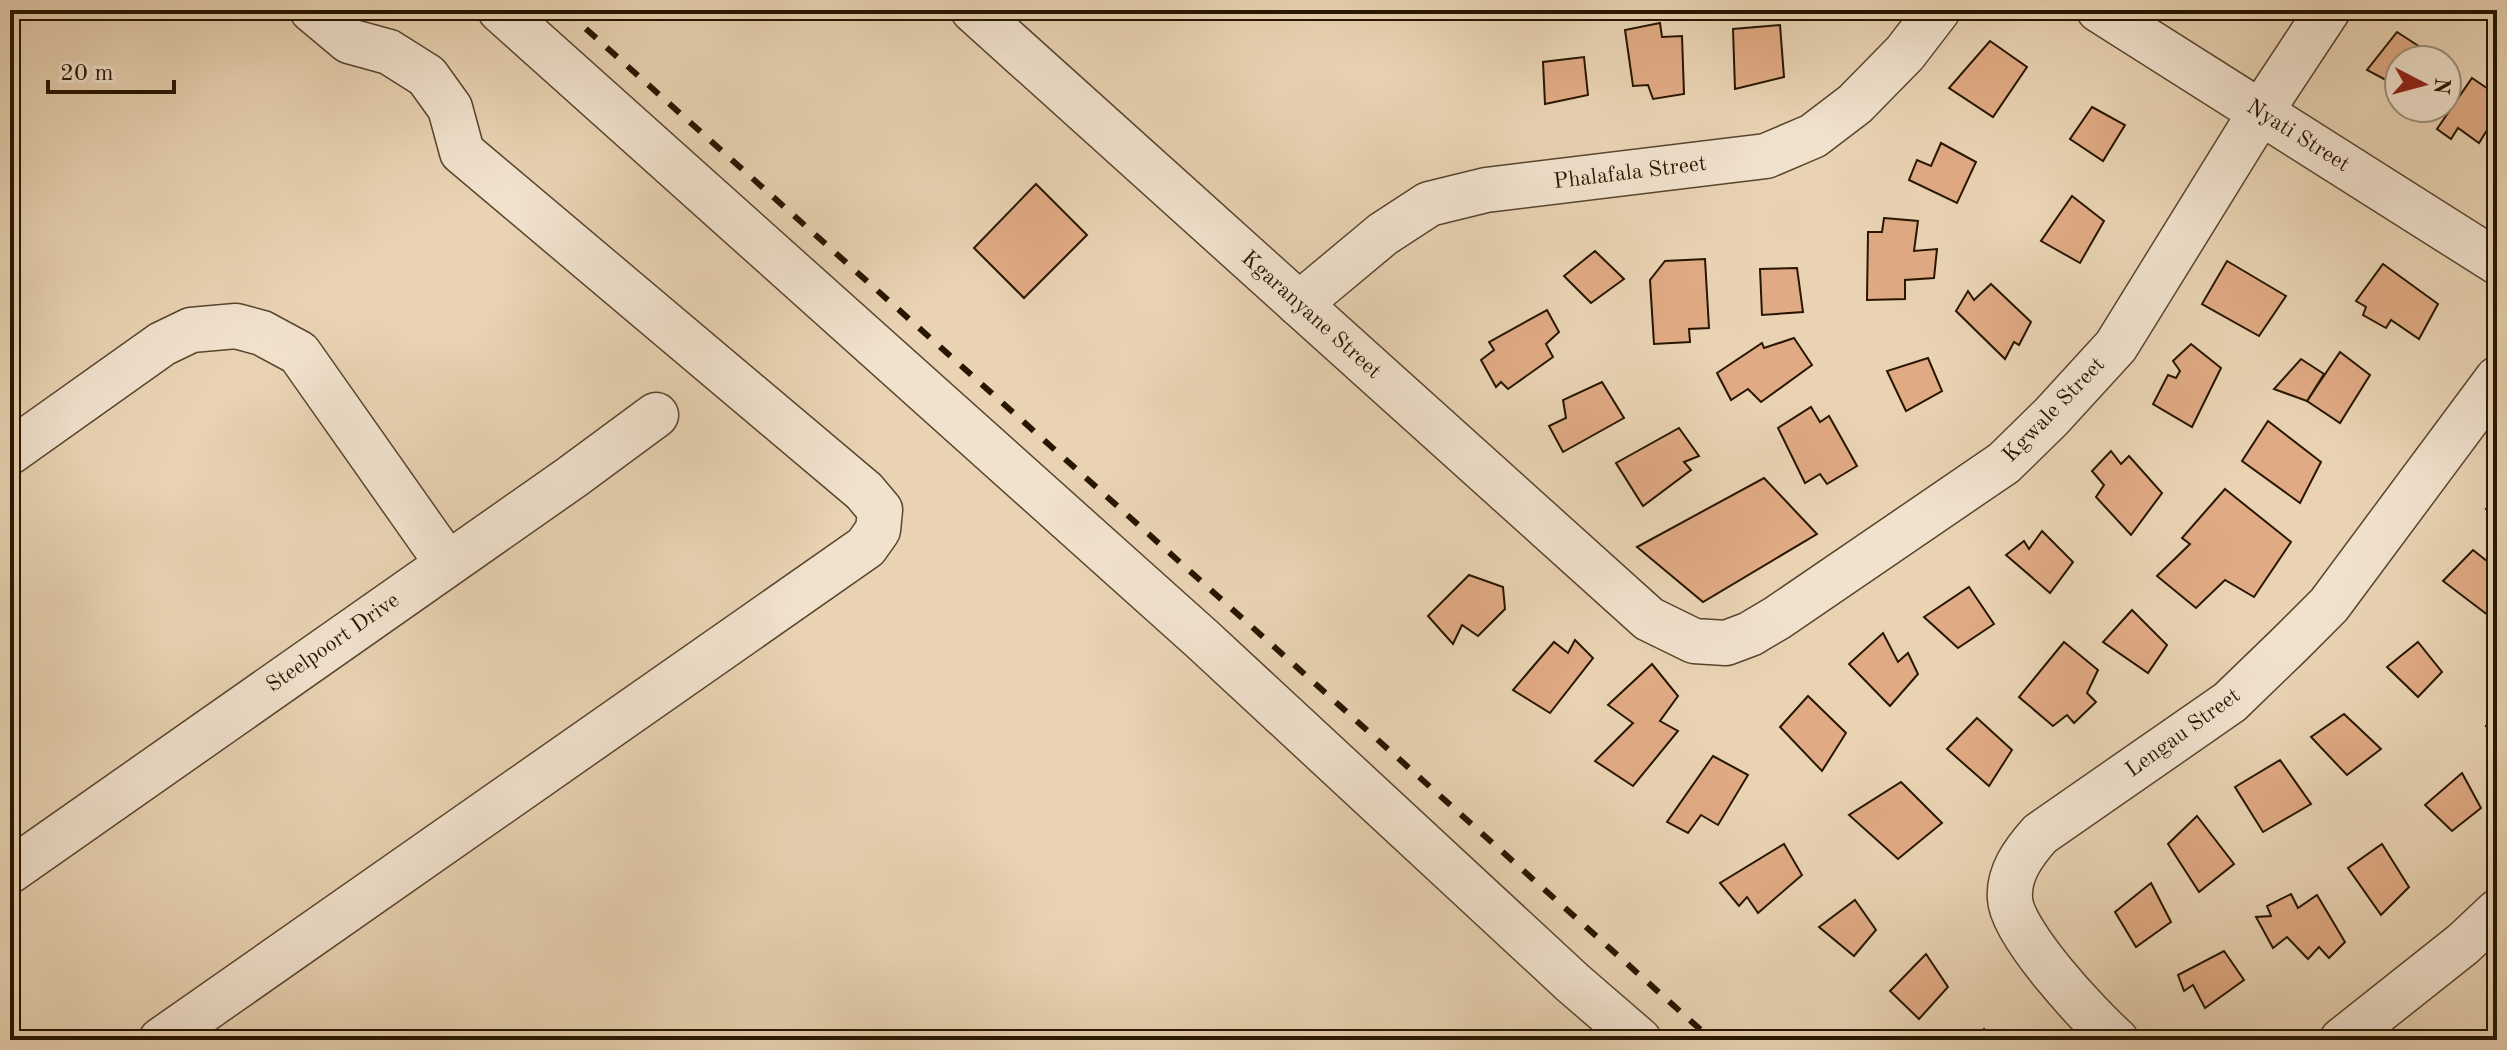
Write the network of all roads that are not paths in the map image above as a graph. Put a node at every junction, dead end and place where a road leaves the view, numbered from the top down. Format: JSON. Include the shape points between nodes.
{"nodes":[{"id":1,"x":312,"y":10,"type":"edge"},
{"id":2,"x":500,"y":10,"type":"edge"},
{"id":3,"x":973,"y":10,"type":"edge"},
{"id":4,"x":1938,"y":10,"type":"edge"},
{"id":5,"x":2099,"y":10,"type":"edge"},
{"id":6,"x":2328,"y":10,"type":"edge"},
{"id":7,"x":2260,"y":113,"type":"junction"},
{"id":8,"x":2497,"y":262,"type":"edge"},
{"id":9,"x":1299,"y":304,"type":"junction"},
{"id":10,"x":2497,"y":379,"type":"edge"},
{"id":11,"x":656,"y":415,"type":"dead end"},
{"id":12,"x":10,"y":452,"type":"edge"},
{"id":13,"x":447,"y":563,"type":"junction"},
{"id":14,"x":1649,"y":619,"type":"joint"},
{"id":15,"x":10,"y":871,"type":"edge"},
{"id":16,"x":2497,"y":912,"type":"edge"},
{"id":17,"x":161,"y":1040,"type":"edge"},
{"id":18,"x":1639,"y":1040,"type":"edge"},
{"id":19,"x":2116,"y":1040,"type":"edge"},
{"id":20,"x":2342,"y":1040,"type":"edge"}],
"edges":[{"from":1,"to":17,"type":"street","via":[[349,41],[389,52],[427,76],[450,108],[462,152],[864,491],[880,510],[878,530],[866,547]]},
{"from":2,"to":18,"type":"street","via":[[1202,639]]},
{"from":3,"to":9,"type":"street","name":"Kgaranyane Street"},
{"from":4,"to":9,"type":"street","name":"Phalafala Street","via":[[1855,104],[1813,136],[1766,156],[1486,190],[1429,204],[1383,234]]},
{"from":5,"to":7,"type":"street","name":"Nyati Street"},
{"from":6,"to":7,"type":"street","name":"Kgwale Street"},
{"from":7,"to":8,"type":"street","name":"Nyati Street"},
{"from":7,"to":14,"type":"street","name":"Kgwale Street","via":[[2116,346],[2004,463],[1750,634],[1726,643],[1694,641]]},
{"from":9,"to":14,"type":"street","name":"Kgaranyane Street"},
{"from":10,"to":19,"type":"street","name":"Lengau Street","via":[[2329,605],[2230,702],[2040,834],[2023,854],[2011,881],[2016,919],[2059,980]]},
{"from":11,"to":13,"type":"street","name":"Steelpoort Drive"},
{"from":12,"to":13,"type":"street","via":[[162,344],[191,330],[236,326],[299,353]]},
{"from":13,"to":15,"type":"street","name":"Steelpoort Drive"},
{"from":16,"to":20,"type":"street"}]}
